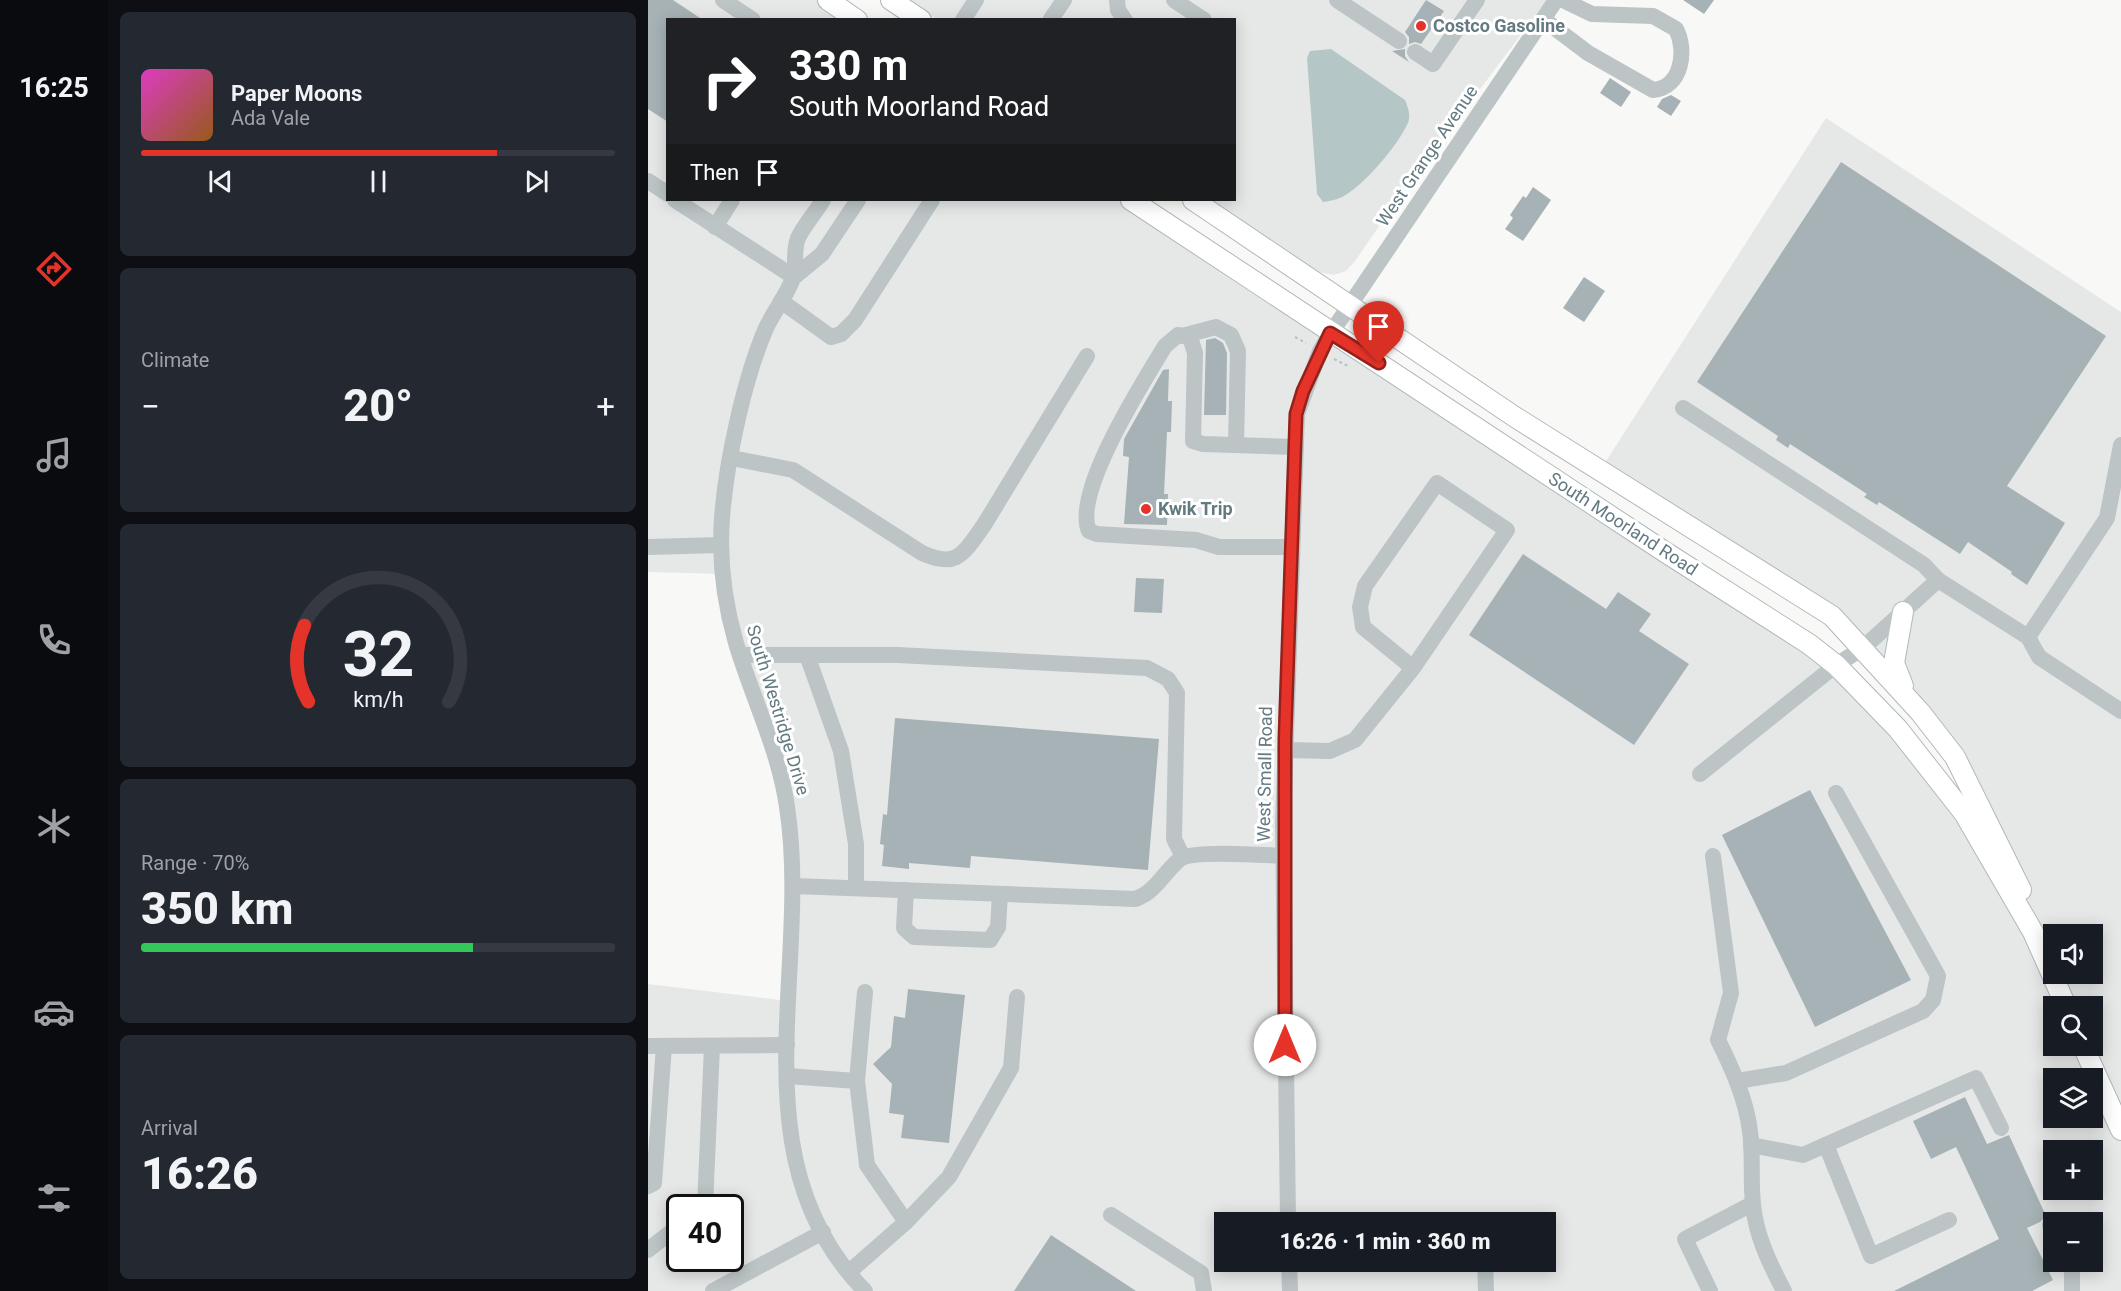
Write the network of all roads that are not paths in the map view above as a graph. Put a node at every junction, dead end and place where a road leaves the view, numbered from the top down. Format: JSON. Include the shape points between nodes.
{"nodes":[{"id":1,"x":723,"y":0,"type":"edge"},
{"id":2,"x":828,"y":0,"type":"edge"},
{"id":3,"x":891,"y":0,"type":"edge"},
{"id":4,"x":976,"y":0,"type":"edge"},
{"id":5,"x":1064,"y":0,"type":"edge"},
{"id":6,"x":1117,"y":0,"type":"edge"},
{"id":7,"x":1174,"y":0,"type":"edge"},
{"id":8,"x":1338,"y":0,"type":"edge"},
{"id":9,"x":1556,"y":0,"type":"edge"},
{"id":10,"x":1563,"y":0,"type":"edge"},
{"id":11,"x":1474,"y":1,"type":"edge"},
{"id":12,"x":750,"y":18,"type":"edge"},
{"id":13,"x":854,"y":18,"type":"edge"},
{"id":14,"x":918,"y":18,"type":"edge"},
{"id":15,"x":964,"y":18,"type":"edge"},
{"id":16,"x":1052,"y":18,"type":"edge"},
{"id":17,"x":1124,"y":18,"type":"edge"},
{"id":18,"x":1197,"y":18,"type":"edge"},
{"id":19,"x":1543,"y":18,"type":"junction"},
{"id":20,"x":1398,"y":41,"type":"dead end"},
{"id":21,"x":1415,"y":52,"type":"dead end"},
{"id":22,"x":648,"y":181,"type":"edge"},
{"id":23,"x":666,"y":193,"type":"edge"},
{"id":24,"x":676,"y":201,"type":"edge"},
{"id":25,"x":731,"y":201,"type":"edge"},
{"id":26,"x":822,"y":201,"type":"edge"},
{"id":27,"x":857,"y":201,"type":"edge"},
{"id":28,"x":931,"y":201,"type":"edge"},
{"id":29,"x":1132,"y":201,"type":"edge"},
{"id":30,"x":1195,"y":201,"type":"edge"},
{"id":31,"x":715,"y":227,"type":"junction"},
{"id":32,"x":794,"y":277,"type":"junction"},
{"id":33,"x":781,"y":301,"type":"junction"},
{"id":34,"x":1350,"y":304,"type":"junction"},
{"id":35,"x":1330,"y":333,"type":"junction"},
{"id":36,"x":1186,"y":334,"type":"junction"},
{"id":37,"x":1087,"y":356,"type":"dead end"},
{"id":38,"x":1683,"y":408,"type":"dead end"},
{"id":39,"x":1236,"y":445,"type":"junction"},
{"id":40,"x":2121,"y":445,"type":"edge"},
{"id":41,"x":1295,"y":447,"type":"junction"},
{"id":42,"x":732,"y":458,"type":"junction"},
{"id":43,"x":721,"y":545,"type":"junction"},
{"id":44,"x":648,"y":547,"type":"edge"},
{"id":45,"x":1292,"y":547,"type":"junction"},
{"id":46,"x":1938,"y":580,"type":"junction"},
{"id":47,"x":1903,"y":612,"type":"junction"},
{"id":48,"x":2028,"y":637,"type":"junction"},
{"id":49,"x":1863,"y":648,"type":"junction"},
{"id":50,"x":740,"y":655,"type":"junction"},
{"id":51,"x":807,"y":655,"type":"junction"},
{"id":52,"x":1836,"y":665,"type":"junction"},
{"id":53,"x":1413,"y":668,"type":"junction"},
{"id":54,"x":1908,"y":700,"type":"junction"},
{"id":55,"x":2121,"y":711,"type":"edge"},
{"id":56,"x":1285,"y":750,"type":"junction"},
{"id":57,"x":1700,"y":774,"type":"dead end"},
{"id":58,"x":1836,"y":793,"type":"dead end"},
{"id":59,"x":1713,"y":855,"type":"dead end"},
{"id":60,"x":1284,"y":856,"type":"junction"},
{"id":61,"x":1183,"y":857,"type":"junction"},
{"id":62,"x":794,"y":886,"type":"junction"},
{"id":63,"x":856,"y":888,"type":"junction"},
{"id":64,"x":906,"y":890,"type":"junction"},
{"id":65,"x":1000,"y":894,"type":"junction"},
{"id":66,"x":2033,"y":932,"type":"junction"},
{"id":67,"x":865,"y":992,"type":"dead end"},
{"id":68,"x":2062,"y":996,"type":"edge"},
{"id":69,"x":1017,"y":997,"type":"dead end"},
{"id":70,"x":787,"y":1045,"type":"junction"},
{"id":71,"x":656,"y":1046,"type":"edge"},
{"id":72,"x":712,"y":1046,"type":"junction"},
{"id":73,"x":2088,"y":1056,"type":"edge"},
{"id":74,"x":787,"y":1076,"type":"junction"},
{"id":75,"x":857,"y":1081,"type":"junction"},
{"id":76,"x":1737,"y":1081,"type":"junction"},
{"id":77,"x":2001,"y":1128,"type":"dead end"},
{"id":78,"x":2121,"y":1130,"type":"edge"},
{"id":79,"x":1750,"y":1138,"type":"junction"},
{"id":80,"x":1826,"y":1145,"type":"junction"},
{"id":81,"x":648,"y":1186,"type":"edge"},
{"id":82,"x":706,"y":1194,"type":"edge"},
{"id":83,"x":1752,"y":1204,"type":"junction"},
{"id":84,"x":1288,"y":1212,"type":"edge"},
{"id":85,"x":1112,"y":1215,"type":"dead end"},
{"id":86,"x":1949,"y":1220,"type":"dead end"},
{"id":87,"x":906,"y":1222,"type":"junction"},
{"id":88,"x":823,"y":1232,"type":"junction"},
{"id":89,"x":666,"y":1236,"type":"edge"},
{"id":90,"x":648,"y":1250,"type":"edge"},
{"id":91,"x":849,"y":1272,"type":"junction"},
{"id":92,"x":1289,"y":1272,"type":"edge"},
{"id":93,"x":1485,"y":1272,"type":"edge"},
{"id":94,"x":2072,"y":1272,"type":"edge"},
{"id":95,"x":712,"y":1291,"type":"edge"},
{"id":96,"x":865,"y":1291,"type":"edge"},
{"id":97,"x":1204,"y":1291,"type":"edge"},
{"id":98,"x":1290,"y":1291,"type":"edge"},
{"id":99,"x":1486,"y":1291,"type":"edge"},
{"id":100,"x":1710,"y":1291,"type":"edge"},
{"id":101,"x":1784,"y":1291,"type":"edge"},
{"id":102,"x":2072,"y":1291,"type":"edge"}],
"edges":[{"from":1,"to":12,"type":"street"},
{"from":2,"to":13,"type":"main road"},
{"from":3,"to":14,"type":"main road"},
{"from":4,"to":15,"type":"street"},
{"from":5,"to":16,"type":"street"},
{"from":6,"to":17,"type":"street"},
{"from":7,"to":18,"type":"street"},
{"from":8,"to":20,"type":"street"},
{"from":9,"to":19,"type":"street","name":"West Grange Avenue"},
{"from":10,"to":19,"type":"street","via":[[1592,14],[1653,16],[1676,29],[1684,51],[1668,85],[1653,90],[1588,53]]},
{"from":11,"to":21,"type":"street","via":[[1433,64]]},
{"from":19,"to":34,"type":"street","name":"West Grange Avenue"},
{"from":22,"to":23,"type":"street"},
{"from":24,"to":31,"type":"street"},
{"from":25,"to":31,"type":"street"},
{"from":26,"to":32,"type":"street","name":"South Westridge Drive","via":[[798,239]]},
{"from":27,"to":32,"type":"street","name":"South Westridge Drive","via":[[822,254]]},
{"from":28,"to":33,"type":"street","via":[[855,320],[841,334],[831,337]]},
{"from":29,"to":35,"type":"main road","name":"South Moorland Road"},
{"from":30,"to":34,"type":"main road","name":"South Moorland Road"},
{"from":31,"to":32,"type":"street"},
{"from":32,"to":33,"type":"street","name":"South Westridge Drive"},
{"from":33,"to":42,"type":"street","name":"South Westridge Drive","via":[[754,359]]},
{"from":34,"to":35,"type":"street","name":"West Grange Avenue"},
{"from":34,"to":49,"type":"main road","name":"South Moorland Road","via":[[1515,417],[1832,616]]},
{"from":35,"to":41,"type":"street","name":"West Small Road","via":[[1301,397]]},
{"from":35,"to":52,"type":"main road","name":"South Moorland Road"},
{"from":36,"to":39,"type":"street","via":[[1194,343],[1195,353],[1193,441]]},
{"from":36,"to":39,"type":"street","via":[[1216,327],[1234,340],[1238,351]]},
{"from":36,"to":45,"type":"street","via":[[1172,338],[1165,346],[1113,435],[1088,502],[1085,523],[1096,534],[1196,540],[1219,547]]},
{"from":37,"to":42,"type":"street","via":[[984,525],[954,559],[941,561],[922,553],[793,470]]},
{"from":38,"to":46,"type":"street","via":[[1924,565]]},
{"from":39,"to":41,"type":"street"},
{"from":40,"to":48,"type":"street","via":[[2107,518]]},
{"from":41,"to":45,"type":"street","name":"West Small Road"},
{"from":42,"to":43,"type":"street","name":"South Westridge Drive"},
{"from":43,"to":44,"type":"street"},
{"from":43,"to":50,"type":"street","name":"South Westridge Drive","via":[[727,609]]},
{"from":45,"to":56,"type":"street","name":"West Small Road"},
{"from":46,"to":47,"type":"street"},
{"from":46,"to":48,"type":"street"},
{"from":47,"to":49,"type":"street"},
{"from":47,"to":54,"type":"main road","via":[[1894,663]]},
{"from":48,"to":55,"type":"street","via":[[2039,657]]},
{"from":49,"to":52,"type":"street"},
{"from":49,"to":54,"type":"main road","name":"South Moorland Road"},
{"from":50,"to":51,"type":"street"},
{"from":50,"to":62,"type":"street","name":"South Westridge Drive","via":[[778,764],[787,805]]},
{"from":51,"to":61,"type":"street","via":[[934,656],[1147,668],[1158,673],[1168,679],[1177,693],[1174,839]]},
{"from":51,"to":63,"type":"street","via":[[841,751],[856,844]]},
{"from":52,"to":57,"type":"street"},
{"from":52,"to":66,"type":"main road","name":"South Moorland Road","via":[[1926,761],[1964,813]]},
{"from":53,"to":53,"type":"street","via":[[1363,627],[1360,607],[1365,586],[1437,483],[1507,530]]},
{"from":53,"to":56,"type":"street","via":[[1354,740],[1330,751]]},
{"from":54,"to":66,"type":"main road","name":"South Moorland Road","via":[[1955,758],[2026,900]]},
{"from":56,"to":60,"type":"street","name":"West Small Road"},
{"from":58,"to":76,"type":"street","via":[[1938,976],[1933,1000],[1923,1011],[1786,1073]]},
{"from":59,"to":76,"type":"street","via":[[1731,993],[1718,1040]]},
{"from":60,"to":61,"type":"street"},
{"from":60,"to":84,"type":"street","name":"West Small Road"},
{"from":61,"to":65,"type":"street","via":[[1146,896],[1135,899]]},
{"from":62,"to":63,"type":"street"},
{"from":62,"to":70,"type":"street","name":"South Westridge Drive"},
{"from":63,"to":64,"type":"street"},
{"from":64,"to":65,"type":"street"},
{"from":64,"to":65,"type":"street","via":[[904,928],[914,937],[990,940],[998,927]]},
{"from":66,"to":68,"type":"main road","name":"South Moorland Road"},
{"from":67,"to":75,"type":"street"},
{"from":69,"to":87,"type":"street","via":[[1011,1068],[949,1177]]},
{"from":70,"to":72,"type":"street"},
{"from":70,"to":74,"type":"street","name":"South Westridge Drive"},
{"from":71,"to":72,"type":"street"},
{"from":71,"to":81,"type":"street","via":[[654,1183]]},
{"from":72,"to":82,"type":"street"},
{"from":73,"to":78,"type":"main road"},
{"from":74,"to":75,"type":"street"},
{"from":74,"to":88,"type":"street","name":"South Westridge Drive","via":[[792,1150],[802,1186]]},
{"from":75,"to":87,"type":"street","via":[[867,1165]]},
{"from":76,"to":79,"type":"street"},
{"from":77,"to":80,"type":"street","via":[[1976,1078]]},
{"from":79,"to":80,"type":"street","via":[[1803,1155]]},
{"from":79,"to":83,"type":"street"},
{"from":80,"to":86,"type":"street","via":[[1871,1256]]},
{"from":83,"to":100,"type":"street","via":[[1685,1239]]},
{"from":83,"to":101,"type":"street","via":[[1766,1254]]},
{"from":85,"to":97,"type":"street","via":[[1201,1273]]},
{"from":87,"to":91,"type":"street"},
{"from":88,"to":91,"type":"street","name":"South Westridge Drive"},
{"from":88,"to":95,"type":"street"},
{"from":89,"to":90,"type":"street"},
{"from":91,"to":96,"type":"street","name":"South Westridge Drive"},
{"from":92,"to":98,"type":"street"},
{"from":93,"to":99,"type":"street"},
{"from":94,"to":102,"type":"street"}]}
